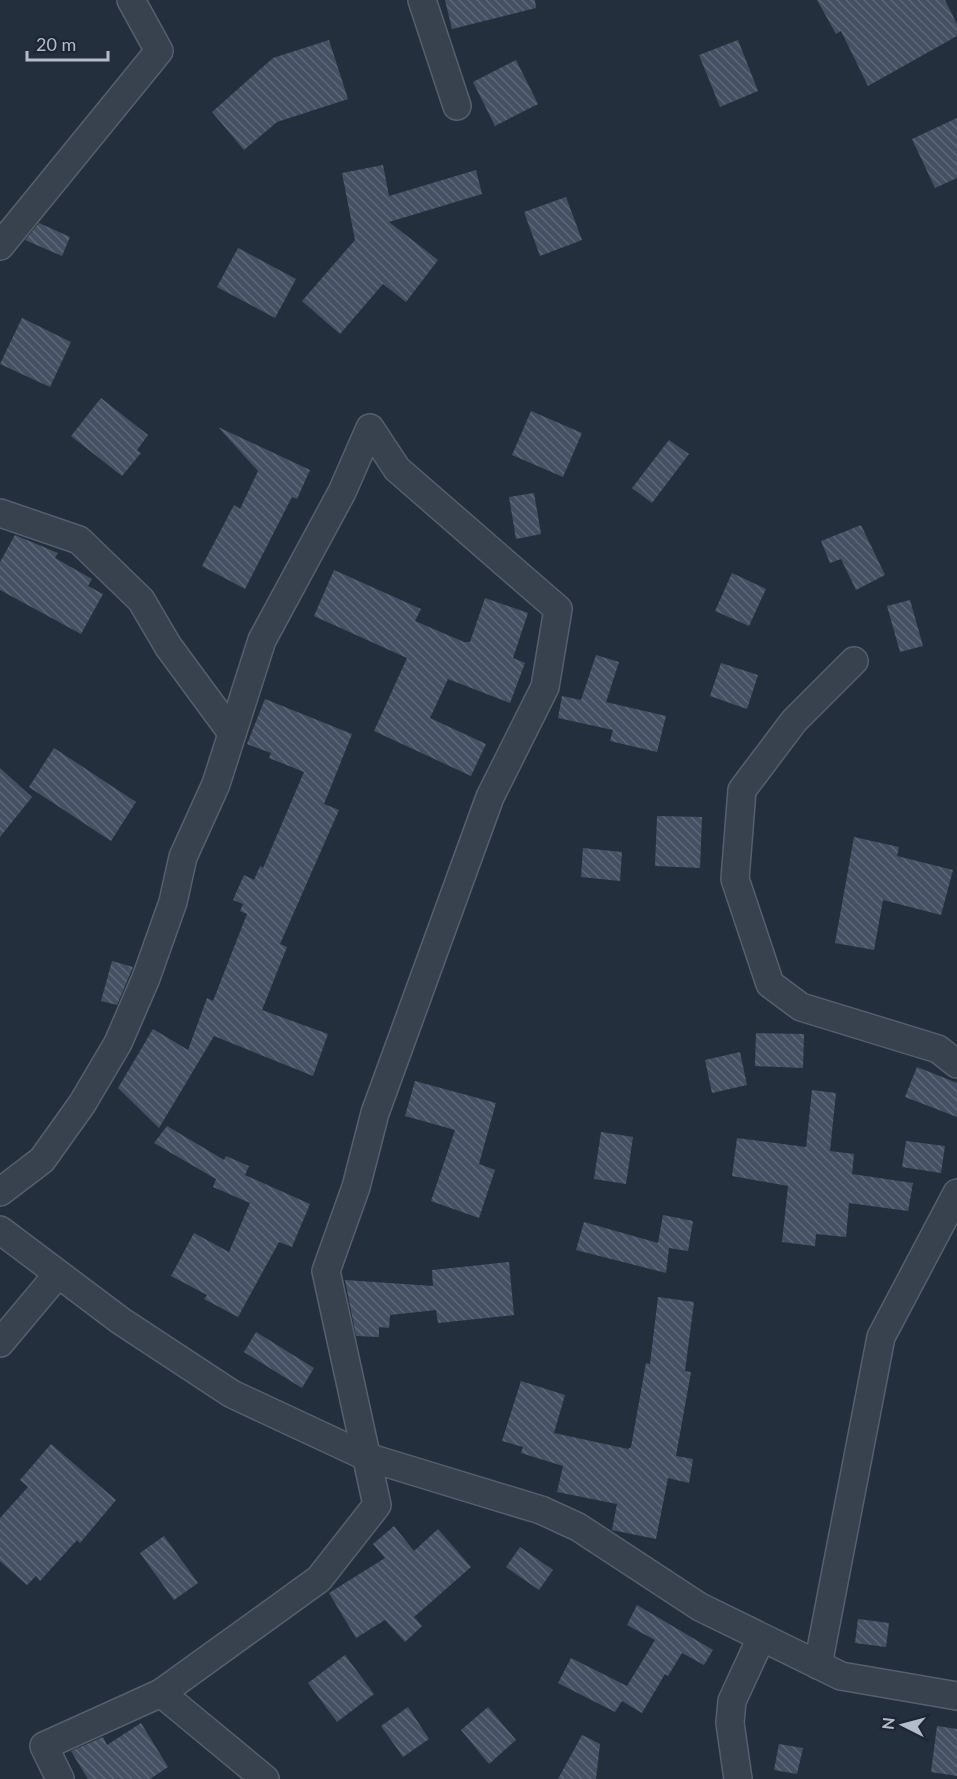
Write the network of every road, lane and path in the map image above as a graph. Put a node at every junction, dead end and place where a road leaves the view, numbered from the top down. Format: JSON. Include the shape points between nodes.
{"nodes":[{"id":1,"x":131,"y":0,"type":"edge"},
{"id":2,"x":422,"y":0,"type":"edge"},
{"id":3,"x":457,"y":106,"type":"dead end"},
{"id":4,"x":0,"y":246,"type":"edge"},
{"id":5,"x":0,"y":513,"type":"edge"},
{"id":6,"x":854,"y":662,"type":"dead end"},
{"id":7,"x":232,"y":733,"type":"junction"},
{"id":8,"x":957,"y":1064,"type":"edge"},
{"id":9,"x":0,"y":1192,"type":"edge"},
{"id":10,"x":957,"y":1193,"type":"edge"},
{"id":11,"x":0,"y":1230,"type":"edge"},
{"id":12,"x":57,"y":1275,"type":"junction"},
{"id":13,"x":0,"y":1343,"type":"edge"},
{"id":14,"x":367,"y":1457,"type":"junction"},
{"id":15,"x":761,"y":1638,"type":"junction"},
{"id":16,"x":818,"y":1665,"type":"junction"},
{"id":17,"x":161,"y":1693,"type":"junction"},
{"id":18,"x":957,"y":1696,"type":"edge"},
{"id":19,"x":60,"y":1779,"type":"edge"},
{"id":20,"x":265,"y":1779,"type":"edge"},
{"id":21,"x":738,"y":1779,"type":"edge"}],
"edges":[{"from":1,"to":4,"type":"street","via":[[159,51]]},
{"from":2,"to":3,"type":"street"},
{"from":5,"to":7,"type":"street","via":[[79,540],[141,600],[168,646]]},
{"from":6,"to":8,"type":"street","via":[[794,721],[742,790],[735,879],[770,984],[801,1007],[938,1050]]},
{"from":7,"to":9,"type":"street","via":[[216,784],[183,857],[173,902],[146,978],[118,1043],[82,1104],[42,1160]]},
{"from":7,"to":14,"type":"street","via":[[262,640],[342,492],[370,428],[397,469],[558,609],[545,687],[490,796],[375,1113],[356,1187],[326,1271]]},
{"from":10,"to":16,"type":"street","via":[[881,1336]]},
{"from":11,"to":12,"type":"street"},
{"from":12,"to":13,"type":"street"},
{"from":12,"to":14,"type":"street","via":[[232,1394]]},
{"from":14,"to":15,"type":"street","via":[[541,1510],[569,1523],[700,1607]]},
{"from":14,"to":17,"type":"street","via":[[377,1505],[319,1579]]},
{"from":15,"to":16,"type":"street"},
{"from":15,"to":21,"type":"street","via":[[732,1701],[730,1724]]},
{"from":16,"to":18,"type":"street","via":[[841,1676]]},
{"from":17,"to":19,"type":"street","via":[[44,1746]]},
{"from":17,"to":20,"type":"street"}]}
